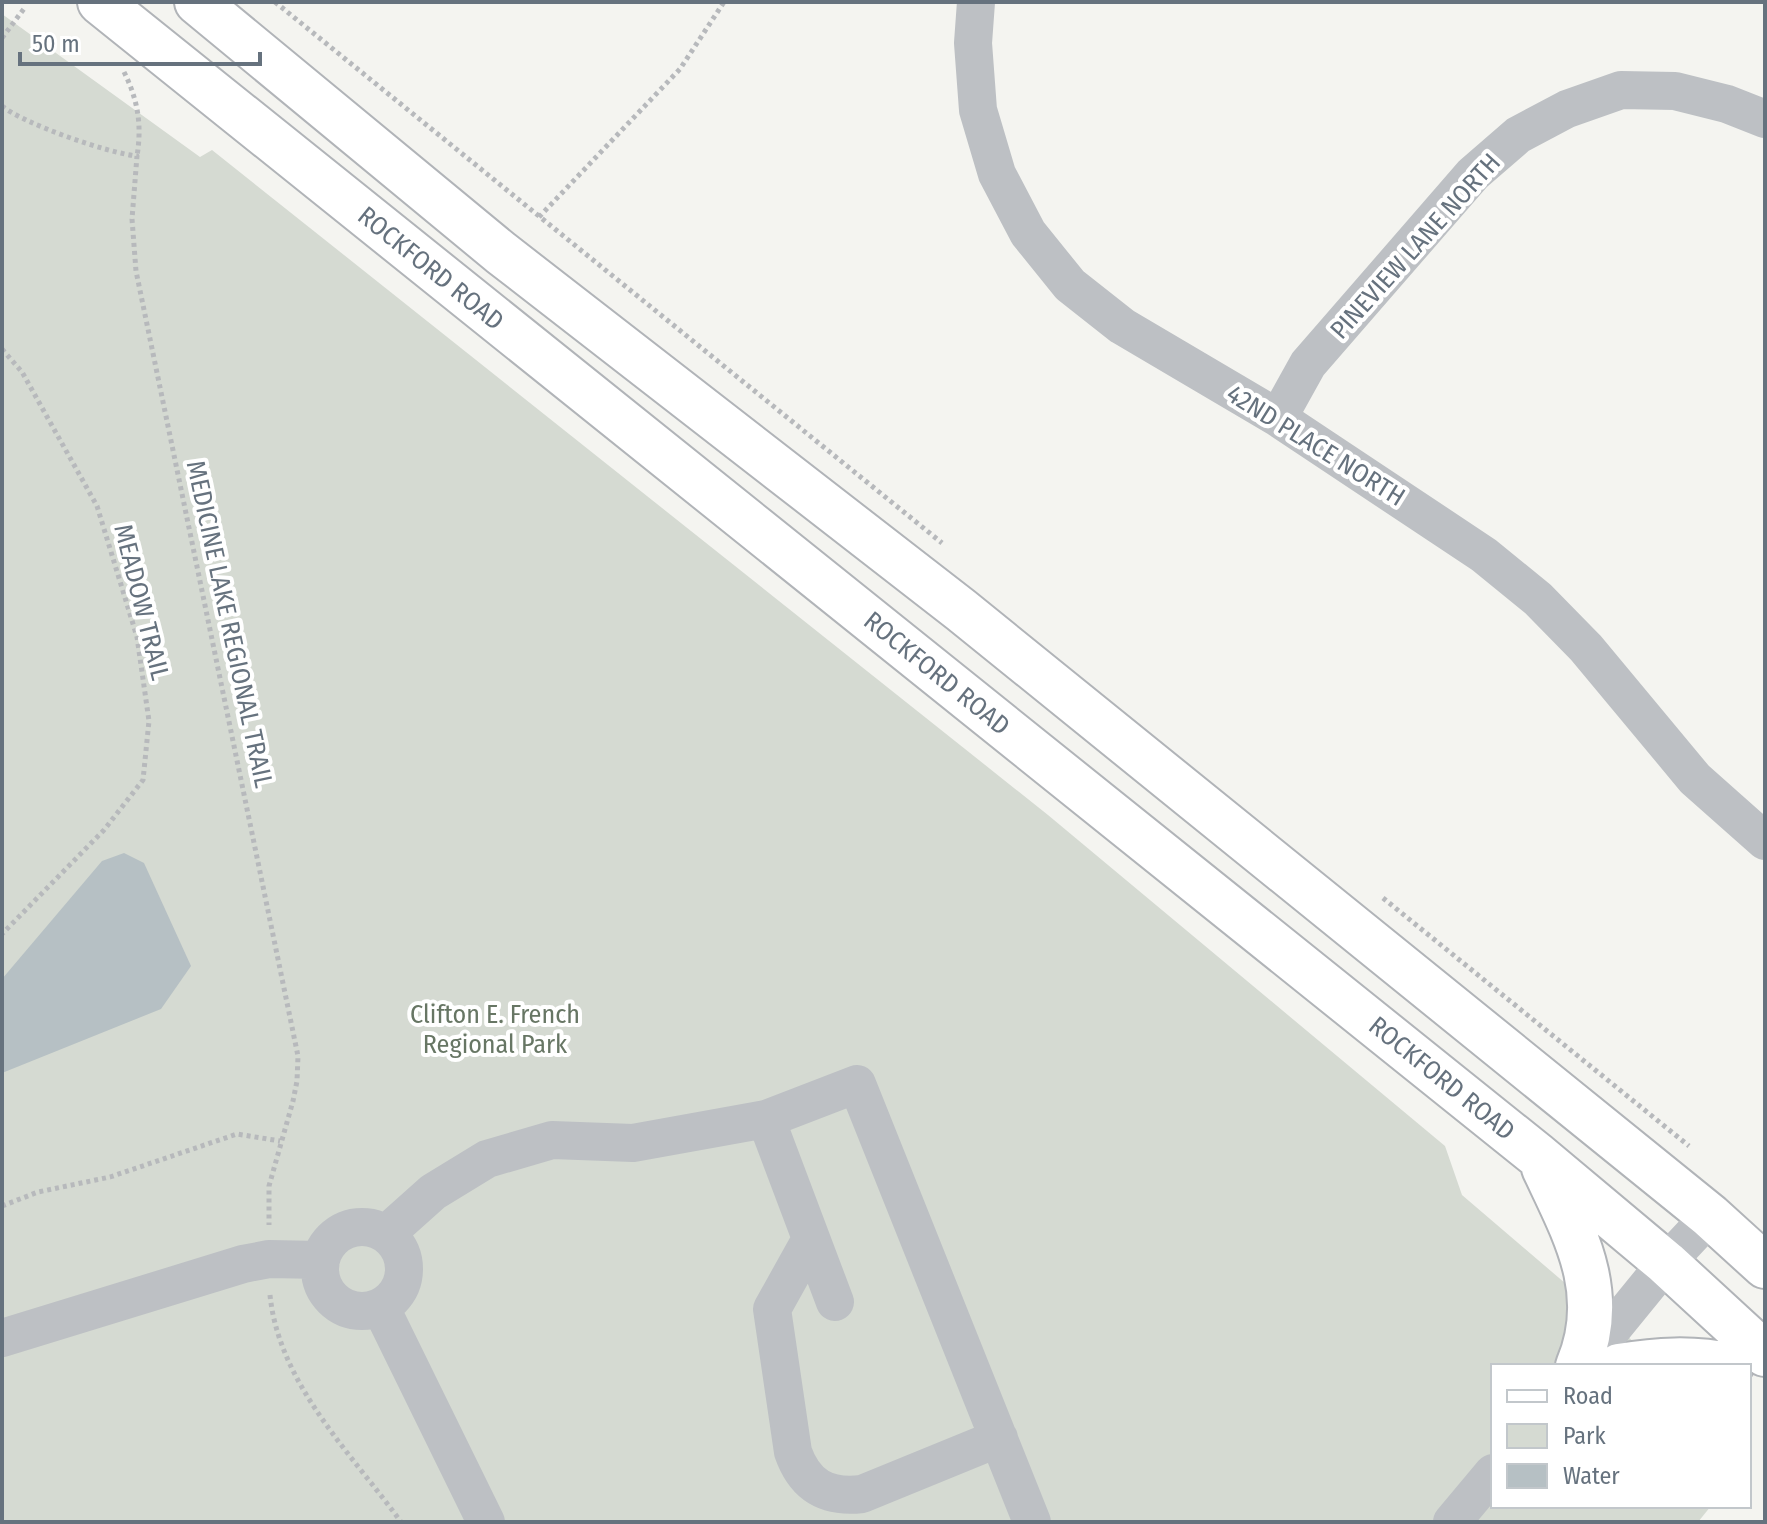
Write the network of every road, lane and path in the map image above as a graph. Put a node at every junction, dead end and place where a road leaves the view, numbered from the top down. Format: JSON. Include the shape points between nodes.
{"nodes":[{"id":1,"x":100,"y":2,"type":"edge"},
{"id":2,"x":197,"y":2,"type":"edge"},
{"id":3,"x":724,"y":2,"type":"edge"},
{"id":4,"x":976,"y":2,"type":"edge"},
{"id":5,"x":26,"y":6,"type":"dead end"},
{"id":6,"x":2,"y":38,"type":"edge"},
{"id":7,"x":117,"y":60,"type":"dead end"},
{"id":8,"x":2,"y":106,"type":"edge"},
{"id":9,"x":1765,"y":119,"type":"edge"},
{"id":10,"x":137,"y":156,"type":"junction"},
{"id":11,"x":539,"y":217,"type":"dead end"},
{"id":12,"x":2,"y":349,"type":"edge"},
{"id":13,"x":1278,"y":418,"type":"junction"},
{"id":14,"x":1765,"y":841,"type":"edge"},
{"id":15,"x":2,"y":934,"type":"edge"},
{"id":16,"x":766,"y":1119,"type":"junction"},
{"id":17,"x":280,"y":1141,"type":"junction"},
{"id":18,"x":1537,"y":1155,"type":"junction"},
{"id":19,"x":2,"y":1206,"type":"edge"},
{"id":20,"x":1710,"y":1216,"type":"junction"},
{"id":21,"x":386,"y":1234,"type":"junction"},
{"id":22,"x":811,"y":1239,"type":"junction"},
{"id":23,"x":269,"y":1240,"type":"dead end"},
{"id":24,"x":321,"y":1260,"type":"junction"},
{"id":25,"x":1666,"y":1263,"type":"junction"},
{"id":26,"x":1765,"y":1266,"type":"edge"},
{"id":27,"x":270,"y":1290,"type":"dead end"},
{"id":28,"x":835,"y":1302,"type":"dead end"},
{"id":29,"x":381,"y":1308,"type":"junction"},
{"id":30,"x":2,"y":1338,"type":"edge"},
{"id":31,"x":1765,"y":1354,"type":"edge"},
{"id":32,"x":1581,"y":1364,"type":"edge"},
{"id":33,"x":1582,"y":1364,"type":"edge"},
{"id":34,"x":1635,"y":1364,"type":"edge"},
{"id":35,"x":1719,"y":1364,"type":"edge"},
{"id":36,"x":999,"y":1438,"type":"junction"},
{"id":37,"x":1491,"y":1475,"type":"edge"},
{"id":38,"x":401,"y":1522,"type":"edge"},
{"id":39,"x":486,"y":1522,"type":"edge"},
{"id":40,"x":1032,"y":1522,"type":"edge"},
{"id":41,"x":1452,"y":1522,"type":"edge"}],
"edges":[{"from":1,"to":18,"type":"main road","name":"ROCKFORD ROAD"},
{"from":2,"to":20,"type":"main road","via":[[501,253],[961,610]]},
{"from":3,"to":11,"type":"path","via":[[680,69]]},
{"from":4,"to":13,"type":"street","name":"42ND PLACE NORTH","via":[[978,110],[997,174],[1028,233],[1070,285],[1122,326]]},
{"from":5,"to":6,"type":"path"},
{"from":7,"to":10,"type":"path","name":"MEDICINE LAKE REGIONAL TRAIL","via":[[135,94],[140,121]]},
{"from":8,"to":10,"type":"path","via":[[21,118]]},
{"from":9,"to":13,"type":"street","name":"PINEVIEW LANE NORTH","via":[[1675,91],[1621,90],[1567,109],[1518,135],[1473,174],[1318,352]]},
{"from":10,"to":17,"type":"path","name":"MEDICINE LAKE REGIONAL TRAIL","via":[[132,219],[136,271],[298,1056],[295,1091]]},
{"from":12,"to":15,"type":"path","name":"MEADOW TRAIL","via":[[22,372],[97,506],[137,637],[149,721],[143,780],[104,830]]},
{"from":13,"to":14,"type":"street","name":"42ND PLACE NORTH","via":[[1444,527],[1538,599],[1695,779]]},
{"from":16,"to":21,"type":"street","via":[[633,1143],[552,1140],[487,1159],[433,1192]]},
{"from":16,"to":22,"type":"street"},
{"from":16,"to":36,"type":"street","via":[[857,1084]]},
{"from":17,"to":19,"type":"path","via":[[237,1134]]},
{"from":17,"to":23,"type":"path","name":"MEDICINE LAKE REGIONAL TRAIL","via":[[269,1186]]},
{"from":18,"to":25,"type":"main road","name":"ROCKFORD ROAD"},
{"from":18,"to":32,"type":"main road","via":[[1577,1237],[1588,1275],[1591,1323]]},
{"from":20,"to":25,"type":"street"},
{"from":20,"to":26,"type":"main road"},
{"from":21,"to":24,"type":"street","via":[[371,1228],[345,1230],[333,1237]]},
{"from":21,"to":29,"type":"street","via":[[401,1253],[404,1267],[396,1294]]},
{"from":22,"to":28,"type":"street"},
{"from":22,"to":36,"type":"street","via":[[772,1309],[799,1471],[819,1488],[840,1496],[862,1494]]},
{"from":24,"to":29,"type":"street","via":[[324,1288],[333,1299],[359,1311]]},
{"from":24,"to":30,"type":"street","via":[[243,1264]]},
{"from":25,"to":31,"type":"main road","name":"ROCKFORD ROAD"},
{"from":25,"to":33,"type":"street"},
{"from":27,"to":38,"type":"path","via":[[272,1318],[304,1391]]},
{"from":29,"to":39,"type":"street"},
{"from":34,"to":35,"type":"main road"},
{"from":36,"to":40,"type":"street"},
{"from":37,"to":41,"type":"street"}]}
